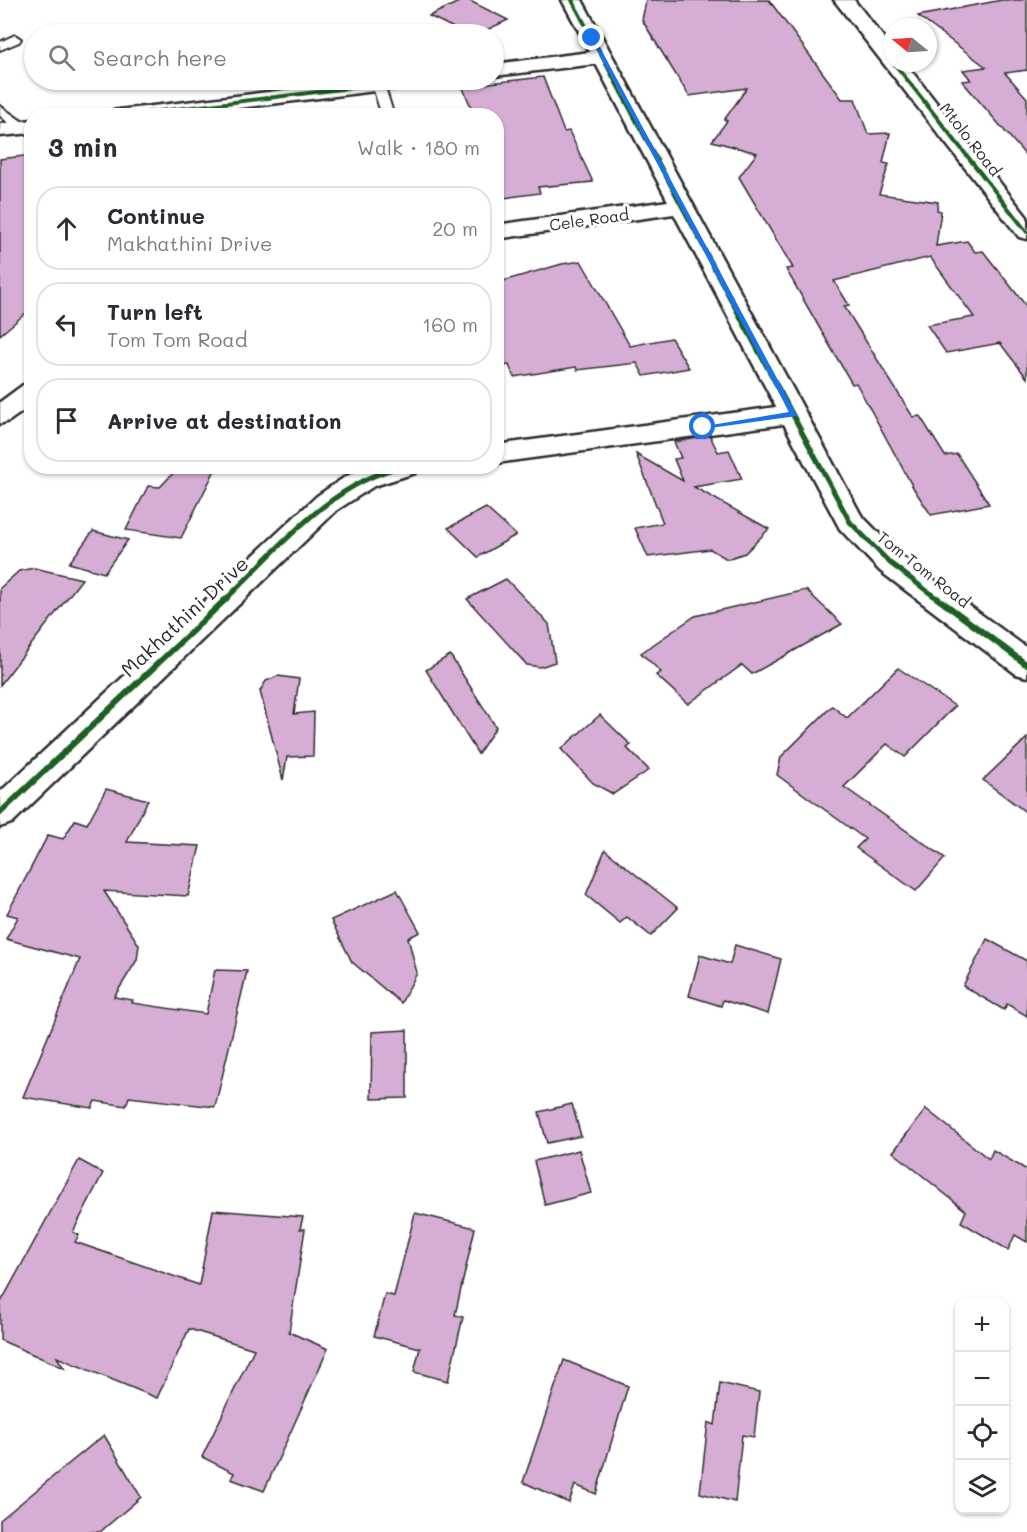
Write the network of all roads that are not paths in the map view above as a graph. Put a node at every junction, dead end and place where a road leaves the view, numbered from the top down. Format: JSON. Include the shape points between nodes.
{"nodes":[{"id":1,"x":572,"y":0,"type":"edge"},
{"id":2,"x":844,"y":0,"type":"edge"},
{"id":3,"x":15,"y":39,"type":"dead end"},
{"id":4,"x":0,"y":46,"type":"edge"},
{"id":5,"x":883,"y":49,"type":"edge"},
{"id":6,"x":602,"y":57,"type":"junction"},
{"id":7,"x":504,"y":69,"type":"edge"},
{"id":8,"x":901,"y":72,"type":"edge"},
{"id":9,"x":329,"y":90,"type":"edge"},
{"id":10,"x":380,"y":90,"type":"edge"},
{"id":11,"x":184,"y":108,"type":"edge"},
{"id":12,"x":386,"y":108,"type":"edge"},
{"id":13,"x":0,"y":110,"type":"edge"},
{"id":14,"x":24,"y":125,"type":"edge"},
{"id":15,"x":24,"y":127,"type":"edge"},
{"id":16,"x":0,"y":130,"type":"edge"},
{"id":17,"x":682,"y":206,"type":"junction"},
{"id":18,"x":504,"y":231,"type":"edge"},
{"id":19,"x":1027,"y":232,"type":"edge"},
{"id":20,"x":24,"y":397,"type":"edge"},
{"id":21,"x":794,"y":414,"type":"junction"},
{"id":22,"x":0,"y":415,"type":"edge"},
{"id":23,"x":504,"y":453,"type":"edge"},
{"id":24,"x":373,"y":474,"type":"edge"},
{"id":25,"x":1027,"y":665,"type":"edge"},
{"id":26,"x":0,"y":813,"type":"edge"}],
"edges":[{"from":1,"to":6,"type":"street","name":"Tom Tom Road"},
{"from":2,"to":5,"type":"street","name":"Mtolo Road"},
{"from":3,"to":4,"type":"lane"},
{"from":6,"to":7,"type":"street"},
{"from":6,"to":17,"type":"street","name":"Tom Tom Road"},
{"from":8,"to":19,"type":"street","name":"Mtolo Road"},
{"from":9,"to":11,"type":"street"},
{"from":10,"to":12,"type":"lane"},
{"from":13,"to":14,"type":"lane"},
{"from":15,"to":16,"type":"street"},
{"from":17,"to":18,"type":"street","name":"Cele Road"},
{"from":17,"to":21,"type":"street","name":"Tom Tom Road"},
{"from":20,"to":22,"type":"street"},
{"from":21,"to":23,"type":"street"},
{"from":21,"to":25,"type":"street","name":"Tom Tom Road","via":[[850,522],[867,542]]},
{"from":24,"to":26,"type":"street","name":"Makhathini Drive","via":[[327,503]]}]}
